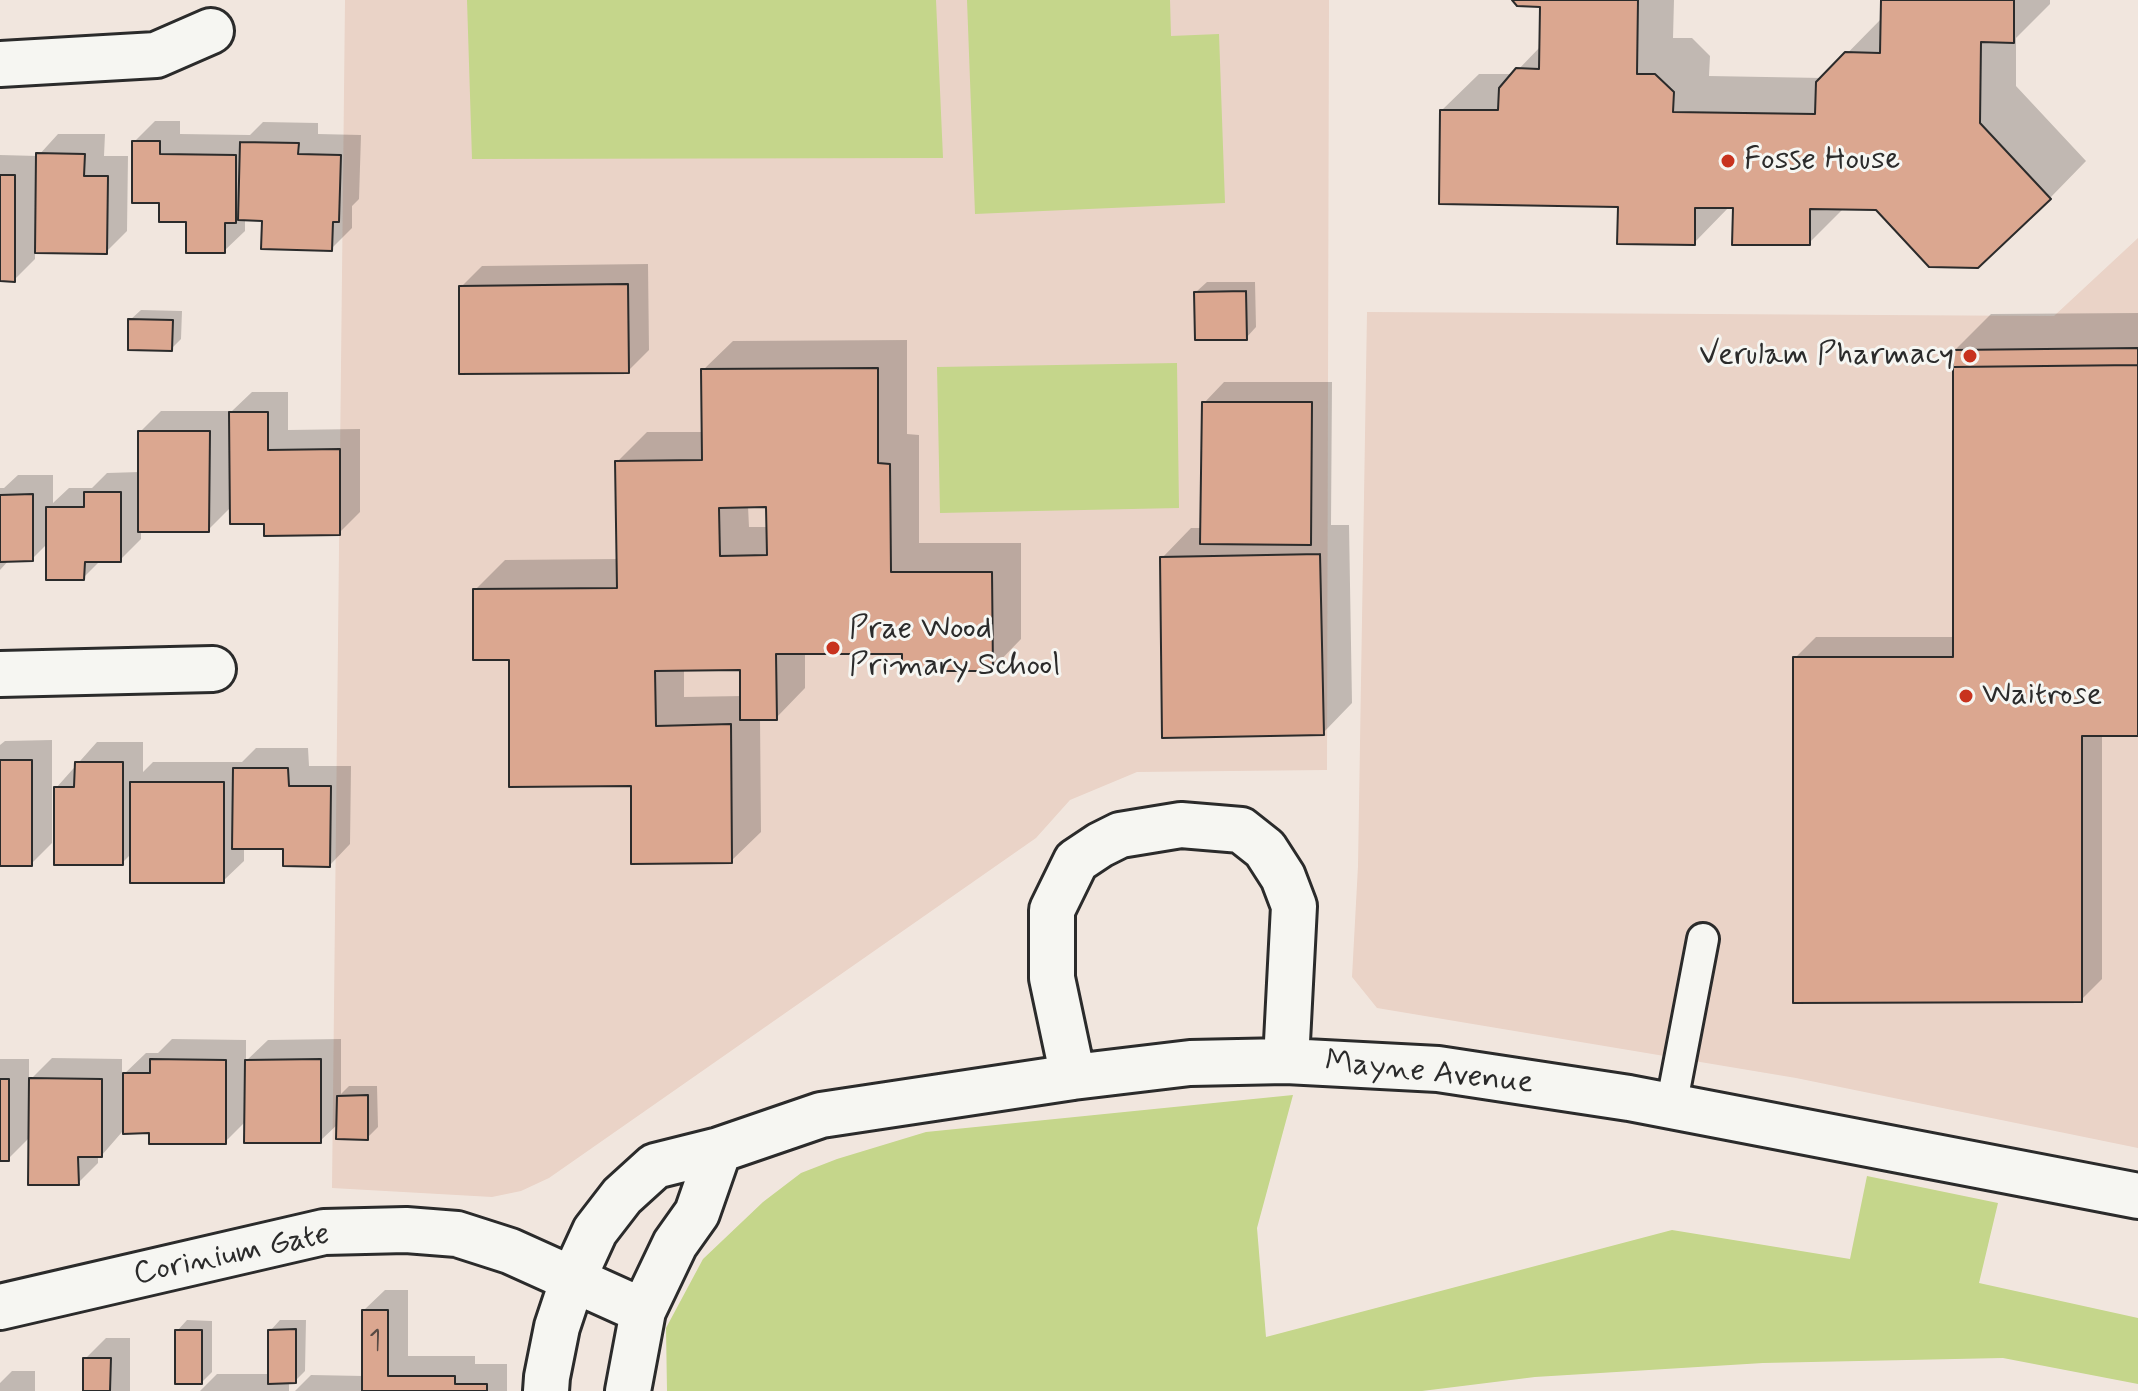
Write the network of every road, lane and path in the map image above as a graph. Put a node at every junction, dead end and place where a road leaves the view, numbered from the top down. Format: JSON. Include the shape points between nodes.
{"nodes":[{"id":1,"x":211,"y":31,"type":"dead end"},
{"id":2,"x":0,"y":64,"type":"edge"},
{"id":3,"x":213,"y":669,"type":"dead end"},
{"id":4,"x":0,"y":674,"type":"edge"},
{"id":5,"x":1703,"y":939,"type":"dead end"},
{"id":6,"x":1286,"y":1061,"type":"junction"},
{"id":7,"x":1073,"y":1077,"type":"junction"},
{"id":8,"x":1671,"y":1107,"type":"junction"},
{"id":9,"x":719,"y":1150,"type":"junction"},
{"id":10,"x":2138,"y":1196,"type":"edge"},
{"id":11,"x":573,"y":1279,"type":"junction"},
{"id":12,"x":0,"y":1307,"type":"edge"},
{"id":13,"x":643,"y":1311,"type":"junction"},
{"id":14,"x":546,"y":1391,"type":"edge"},
{"id":15,"x":628,"y":1391,"type":"edge"}],
"edges":[{"from":1,"to":2,"type":"street","via":[[156,55]]},
{"from":3,"to":4,"type":"street"},
{"from":5,"to":8,"type":"lane"},
{"from":6,"to":7,"type":"street","name":"Mayne Avenue","via":[[1190,1063]]},
{"from":6,"to":7,"type":"street","via":[[1294,906],[1283,877],[1265,849],[1241,830],[1181,825],[1120,835],[1100,845],[1076,861],[1052,910],[1052,978]]},
{"from":6,"to":8,"type":"street","name":"Mayne Avenue","via":[[1438,1069]]},
{"from":7,"to":9,"type":"street","name":"Mayne Avenue","via":[[821,1115]]},
{"from":8,"to":10,"type":"street","name":"Mayne Avenue"},
{"from":9,"to":11,"type":"street","name":"Mayne Avenue","via":[[655,1166],[595,1231]]},
{"from":9,"to":13,"type":"street","via":[[697,1213],[675,1244]]},
{"from":11,"to":12,"type":"street","name":"Corinium Gate","via":[[457,1234],[324,1232]]},
{"from":11,"to":13,"type":"street","name":"Corinium Gate"},
{"from":11,"to":14,"type":"street","name":"Mayne Avenue","via":[[557,1327]]},
{"from":13,"to":15,"type":"street"}]}
